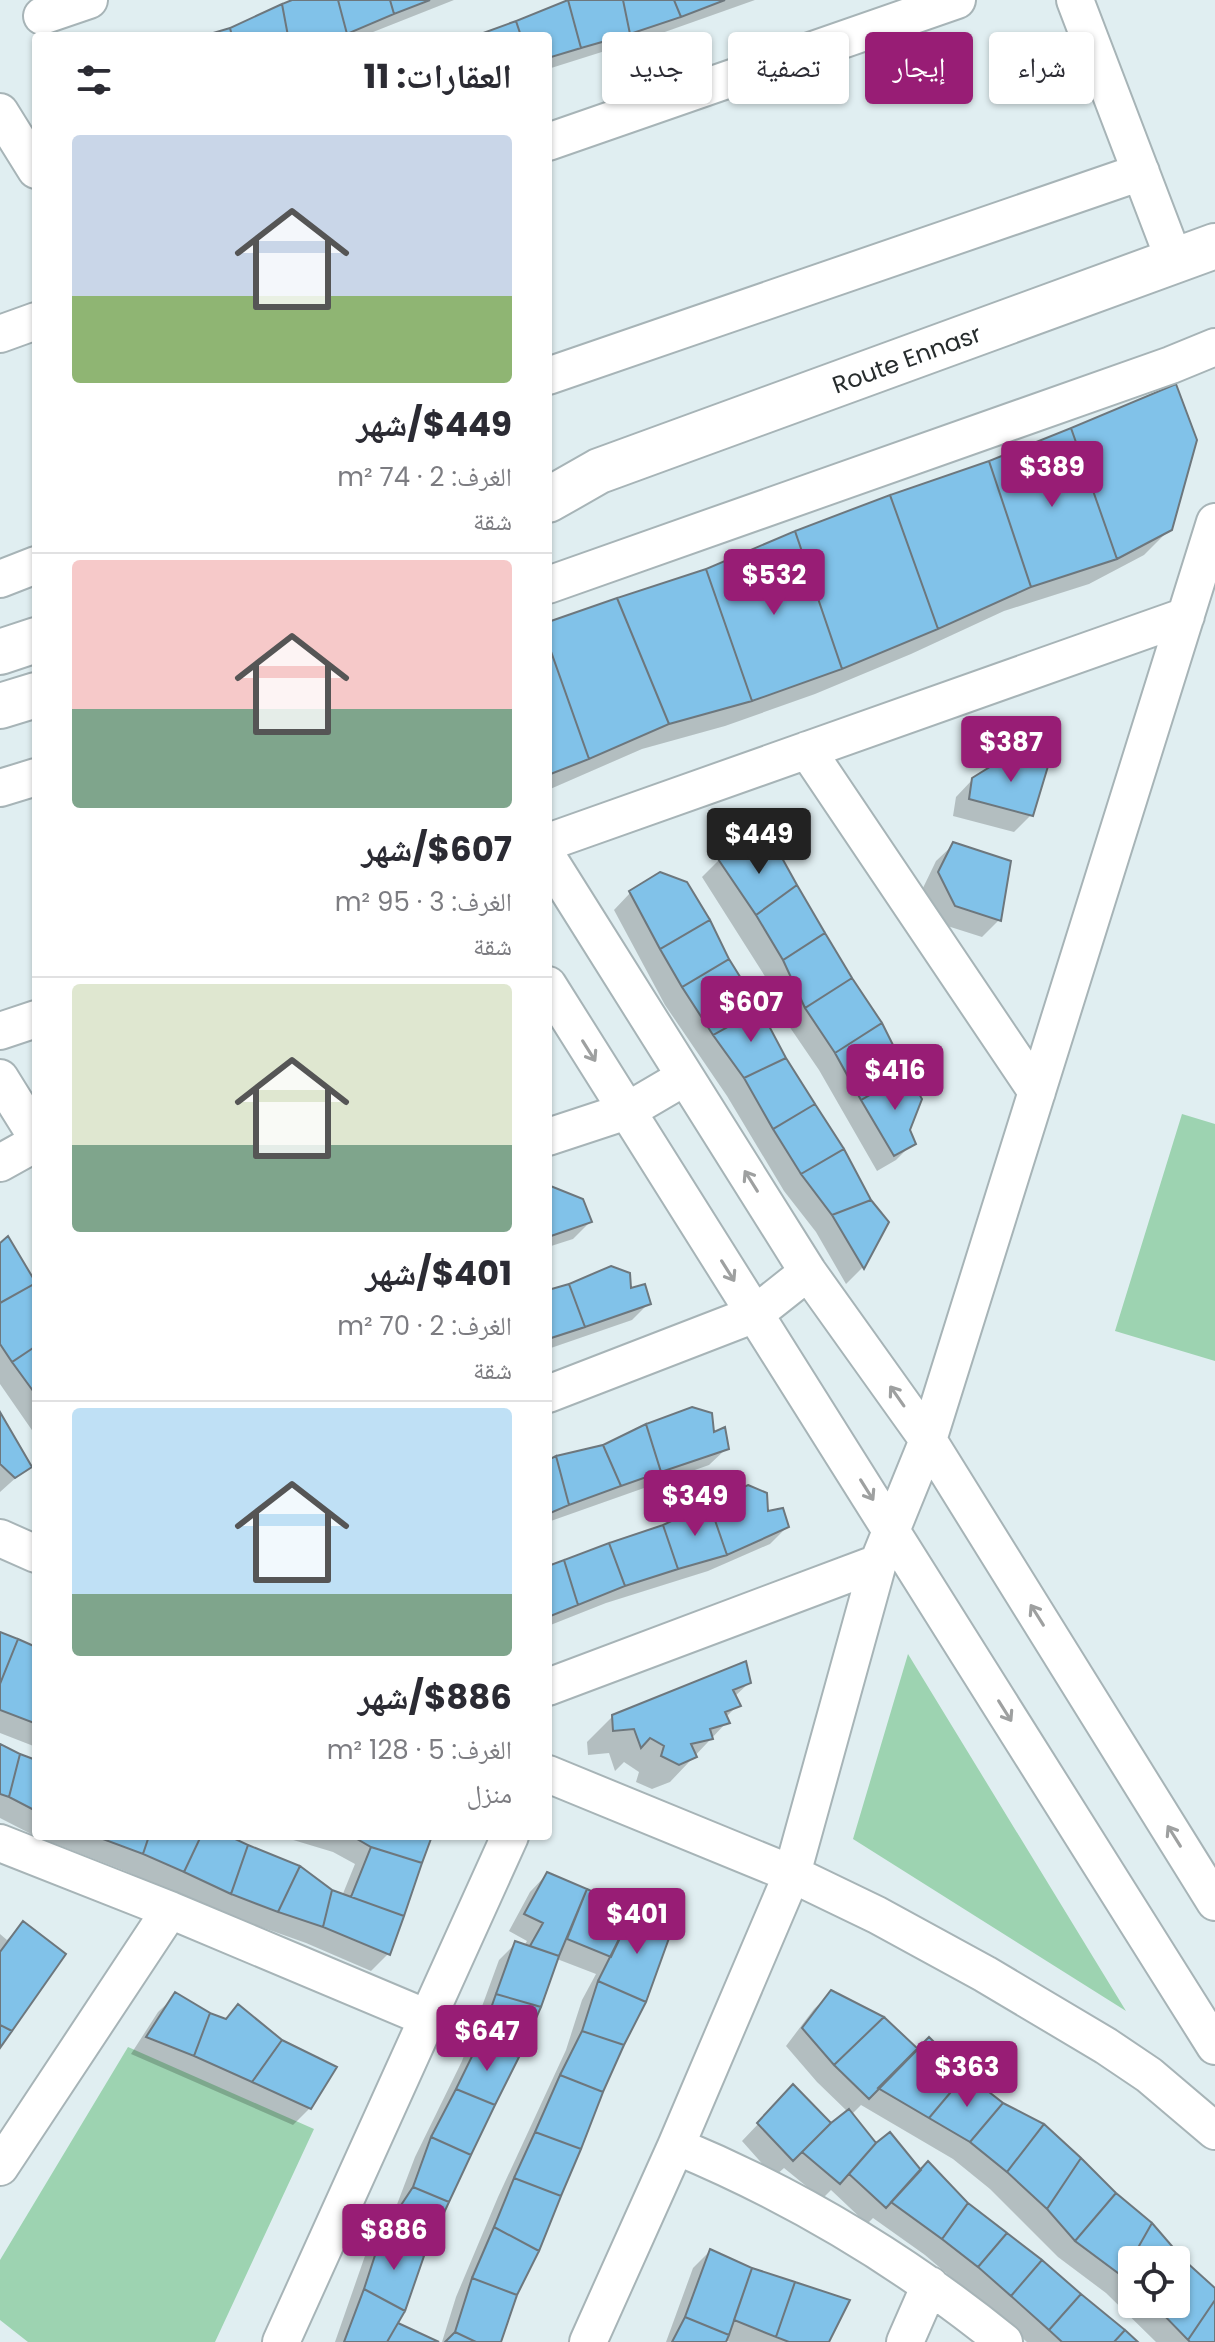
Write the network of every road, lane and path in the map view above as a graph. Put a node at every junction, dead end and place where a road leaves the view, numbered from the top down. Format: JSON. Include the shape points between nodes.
{"nodes":[{"id":1,"x":89,"y":0,"type":"edge"},
{"id":2,"x":957,"y":0,"type":"edge"},
{"id":3,"x":1075,"y":0,"type":"edge"},
{"id":4,"x":42,"y":17,"type":"edge"},
{"id":5,"x":0,"y":112,"type":"edge"},
{"id":6,"x":552,"y":141,"type":"edge"},
{"id":7,"x":32,"y":164,"type":"edge"},
{"id":8,"x":1141,"y":172,"type":"junction"},
{"id":9,"x":1215,"y":246,"type":"edge"},
{"id":10,"x":1175,"y":262,"type":"junction"},
{"id":11,"x":32,"y":322,"type":"edge"},
{"id":12,"x":0,"y":334,"type":"edge"},
{"id":13,"x":1215,"y":347,"type":"edge"},
{"id":14,"x":552,"y":375,"type":"edge"},
{"id":15,"x":599,"y":471,"type":"junction"},
{"id":16,"x":552,"y":476,"type":"edge"},
{"id":17,"x":552,"y":498,"type":"edge"},
{"id":18,"x":1215,"y":522,"type":"edge"},
{"id":19,"x":32,"y":567,"type":"edge"},
{"id":20,"x":0,"y":579,"type":"edge"},
{"id":21,"x":552,"y":584,"type":"edge"},
{"id":22,"x":1186,"y":616,"type":"junction"},
{"id":23,"x":32,"y":641,"type":"edge"},
{"id":24,"x":0,"y":652,"type":"edge"},
{"id":25,"x":32,"y":696,"type":"edge"},
{"id":26,"x":0,"y":706,"type":"edge"},
{"id":27,"x":807,"y":750,"type":"junction"},
{"id":28,"x":32,"y":778,"type":"edge"},
{"id":29,"x":0,"y":788,"type":"edge"},
{"id":30,"x":552,"y":841,"type":"edge"},
{"id":31,"x":552,"y":864,"type":"edge"},
{"id":32,"x":552,"y":991,"type":"edge"},
{"id":33,"x":32,"y":1020,"type":"edge"},
{"id":34,"x":0,"y":1031,"type":"edge"},
{"id":35,"x":685,"y":1077,"type":"junction"},
{"id":36,"x":0,"y":1078,"type":"edge"},
{"id":37,"x":1037,"y":1092,"type":"junction"},
{"id":38,"x":627,"y":1111,"type":"junction"},
{"id":39,"x":32,"y":1130,"type":"edge"},
{"id":40,"x":552,"y":1136,"type":"edge"},
{"id":41,"x":32,"y":1145,"type":"edge"},
{"id":42,"x":0,"y":1163,"type":"edge"},
{"id":43,"x":808,"y":1272,"type":"junction"},
{"id":44,"x":755,"y":1314,"type":"junction"},
{"id":45,"x":552,"y":1392,"type":"edge"},
{"id":46,"x":928,"y":1440,"type":"junction"},
{"id":47,"x":892,"y":1529,"type":"junction"},
{"id":48,"x":0,"y":1538,"type":"edge"},
{"id":49,"x":32,"y":1552,"type":"edge"},
{"id":50,"x":878,"y":1563,"type":"junction"},
{"id":51,"x":552,"y":1685,"type":"edge"},
{"id":52,"x":552,"y":1776,"type":"edge"},
{"id":53,"x":508,"y":1840,"type":"edge"},
{"id":54,"x":0,"y":1843,"type":"edge"},
{"id":55,"x":792,"y":1874,"type":"junction"},
{"id":56,"x":1215,"y":1902,"type":"edge"},
{"id":57,"x":170,"y":1910,"type":"junction"},
{"id":58,"x":427,"y":2018,"type":"junction"},
{"id":59,"x":1215,"y":2046,"type":"edge"},
{"id":60,"x":1215,"y":2131,"type":"edge"},
{"id":61,"x":676,"y":2146,"type":"junction"},
{"id":62,"x":0,"y":2167,"type":"edge"},
{"id":63,"x":930,"y":2285,"type":"junction"},
{"id":64,"x":281,"y":2342,"type":"edge"},
{"id":65,"x":588,"y":2342,"type":"edge"},
{"id":66,"x":905,"y":2342,"type":"edge"},
{"id":67,"x":1004,"y":2342,"type":"edge"}],
"edges":[{"from":1,"to":4,"type":"street"},
{"from":2,"to":6,"type":"street"},
{"from":3,"to":8,"type":"street"},
{"from":5,"to":7,"type":"street"},
{"from":8,"to":10,"type":"street"},
{"from":8,"to":14,"type":"street"},
{"from":9,"to":10,"type":"main road","name":"Route Ennasr"},
{"from":10,"to":15,"type":"main road","name":"Route Ennasr"},
{"from":11,"to":12,"type":"street"},
{"from":13,"to":21,"type":"street"},
{"from":15,"to":16,"type":"main road","name":"Route Ennasr"},
{"from":15,"to":17,"type":"main road","name":"Route Ennasr"},
{"from":18,"to":22,"type":"street"},
{"from":19,"to":20,"type":"street"},
{"from":22,"to":27,"type":"street"},
{"from":22,"to":37,"type":"street"},
{"from":23,"to":24,"type":"main road"},
{"from":25,"to":26,"type":"main road"},
{"from":27,"to":30,"type":"street"},
{"from":27,"to":37,"type":"street"},
{"from":28,"to":29,"type":"street"},
{"from":31,"to":35,"type":"street"},
{"from":32,"to":38,"type":"street","one_way":true},
{"from":33,"to":34,"type":"street"},
{"from":35,"to":38,"type":"street"},
{"from":43,"to":35,"type":"street","one_way":true},
{"from":36,"to":39,"type":"street"},
{"from":37,"to":46,"type":"street"},
{"from":38,"to":40,"type":"street"},
{"from":38,"to":44,"type":"street","one_way":true},
{"from":41,"to":42,"type":"street"},
{"from":43,"to":44,"type":"street"},
{"from":46,"to":43,"type":"street","one_way":true},
{"from":44,"to":45,"type":"street"},
{"from":44,"to":47,"type":"street","one_way":true},
{"from":46,"to":47,"type":"street"},
{"from":56,"to":46,"type":"street","one_way":true},
{"from":47,"to":50,"type":"street"},
{"from":47,"to":59,"type":"street","one_way":true},
{"from":48,"to":49,"type":"street"},
{"from":50,"to":51,"type":"street"},
{"from":50,"to":55,"type":"street"},
{"from":52,"to":55,"type":"street"},
{"from":53,"to":58,"type":"street"},
{"from":54,"to":57,"type":"street"},
{"from":55,"to":60,"type":"street","via":[[1072,2024],[1149,2075]]},
{"from":55,"to":61,"type":"street"},
{"from":57,"to":58,"type":"street"},
{"from":57,"to":62,"type":"street"},
{"from":58,"to":64,"type":"street"},
{"from":61,"to":63,"type":"street","via":[[783,2195]]},
{"from":61,"to":65,"type":"street"},
{"from":63,"to":66,"type":"street"},
{"from":63,"to":67,"type":"street"}]}
